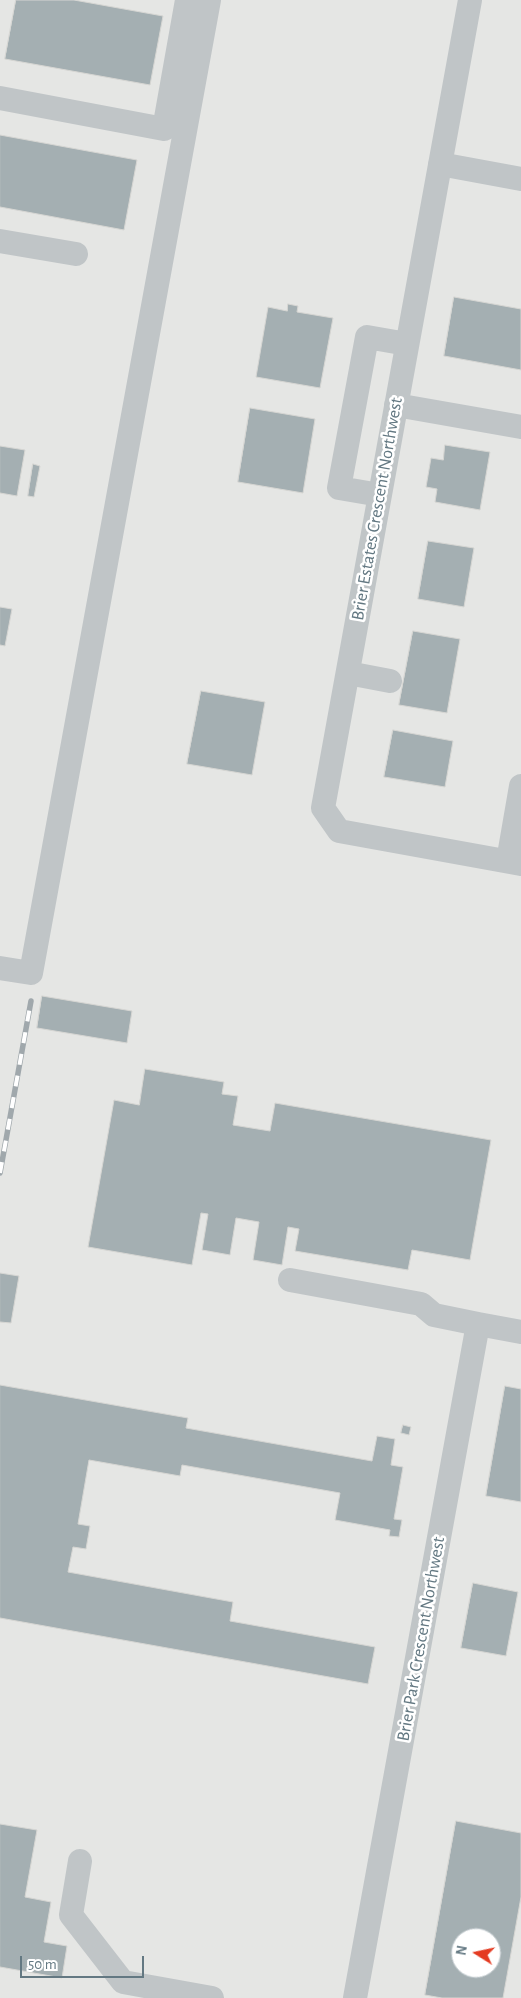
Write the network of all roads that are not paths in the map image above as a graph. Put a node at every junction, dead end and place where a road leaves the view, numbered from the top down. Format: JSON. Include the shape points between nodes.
{"nodes":[{"id":1,"x":187,"y":0,"type":"edge"},
{"id":2,"x":209,"y":0,"type":"edge"},
{"id":3,"x":470,"y":0,"type":"edge"},
{"id":4,"x":0,"y":98,"type":"edge"},
{"id":5,"x":440,"y":164,"type":"junction"},
{"id":6,"x":521,"y":178,"type":"edge"},
{"id":7,"x":0,"y":241,"type":"edge"},
{"id":8,"x":76,"y":254,"type":"dead end"},
{"id":9,"x":407,"y":344,"type":"junction"},
{"id":10,"x":396,"y":405,"type":"junction"},
{"id":11,"x":521,"y":427,"type":"edge"},
{"id":12,"x":380,"y":495,"type":"junction"},
{"id":13,"x":348,"y":673,"type":"junction"},
{"id":14,"x":390,"y":681,"type":"dead end"},
{"id":15,"x":521,"y":786,"type":"edge"},
{"id":16,"x":514,"y":862,"type":"edge"},
{"id":17,"x":0,"y":968,"type":"edge"},
{"id":18,"x":290,"y":1280,"type":"dead end"},
{"id":19,"x":478,"y":1324,"type":"junction"},
{"id":20,"x":521,"y":1332,"type":"edge"},
{"id":21,"x":80,"y":1861,"type":"dead end"},
{"id":22,"x":212,"y":1998,"type":"edge"},
{"id":23,"x":355,"y":1998,"type":"edge"}],
"edges":[{"from":1,"to":4,"type":"street","via":[[164,129]]},
{"from":2,"to":17,"type":"street","via":[[31,973]]},
{"from":3,"to":5,"type":"street","name":"Brier Estates Crescent Northwest"},
{"from":5,"to":6,"type":"street"},
{"from":5,"to":9,"type":"street","name":"Brier Estates Crescent Northwest"},
{"from":7,"to":8,"type":"street"},
{"from":9,"to":10,"type":"street","name":"Brier Estates Crescent Northwest"},
{"from":9,"to":12,"type":"street","via":[[366,337],[339,488]]},
{"from":10,"to":11,"type":"street"},
{"from":10,"to":12,"type":"street","name":"Brier Estates Crescent Northwest"},
{"from":12,"to":13,"type":"street","name":"Brier Estates Crescent Northwest"},
{"from":13,"to":14,"type":"street"},
{"from":13,"to":16,"type":"street","name":"Brier Estates Crescent Northwest","via":[[323,808],[339,831]]},
{"from":15,"to":16,"type":"street"},
{"from":18,"to":19,"type":"street","via":[[421,1304],[434,1315]]},
{"from":19,"to":20,"type":"street"},
{"from":19,"to":23,"type":"street","name":"Brier Park Crescent Northwest"},
{"from":21,"to":22,"type":"street","via":[[71,1915],[123,1982]]}]}
